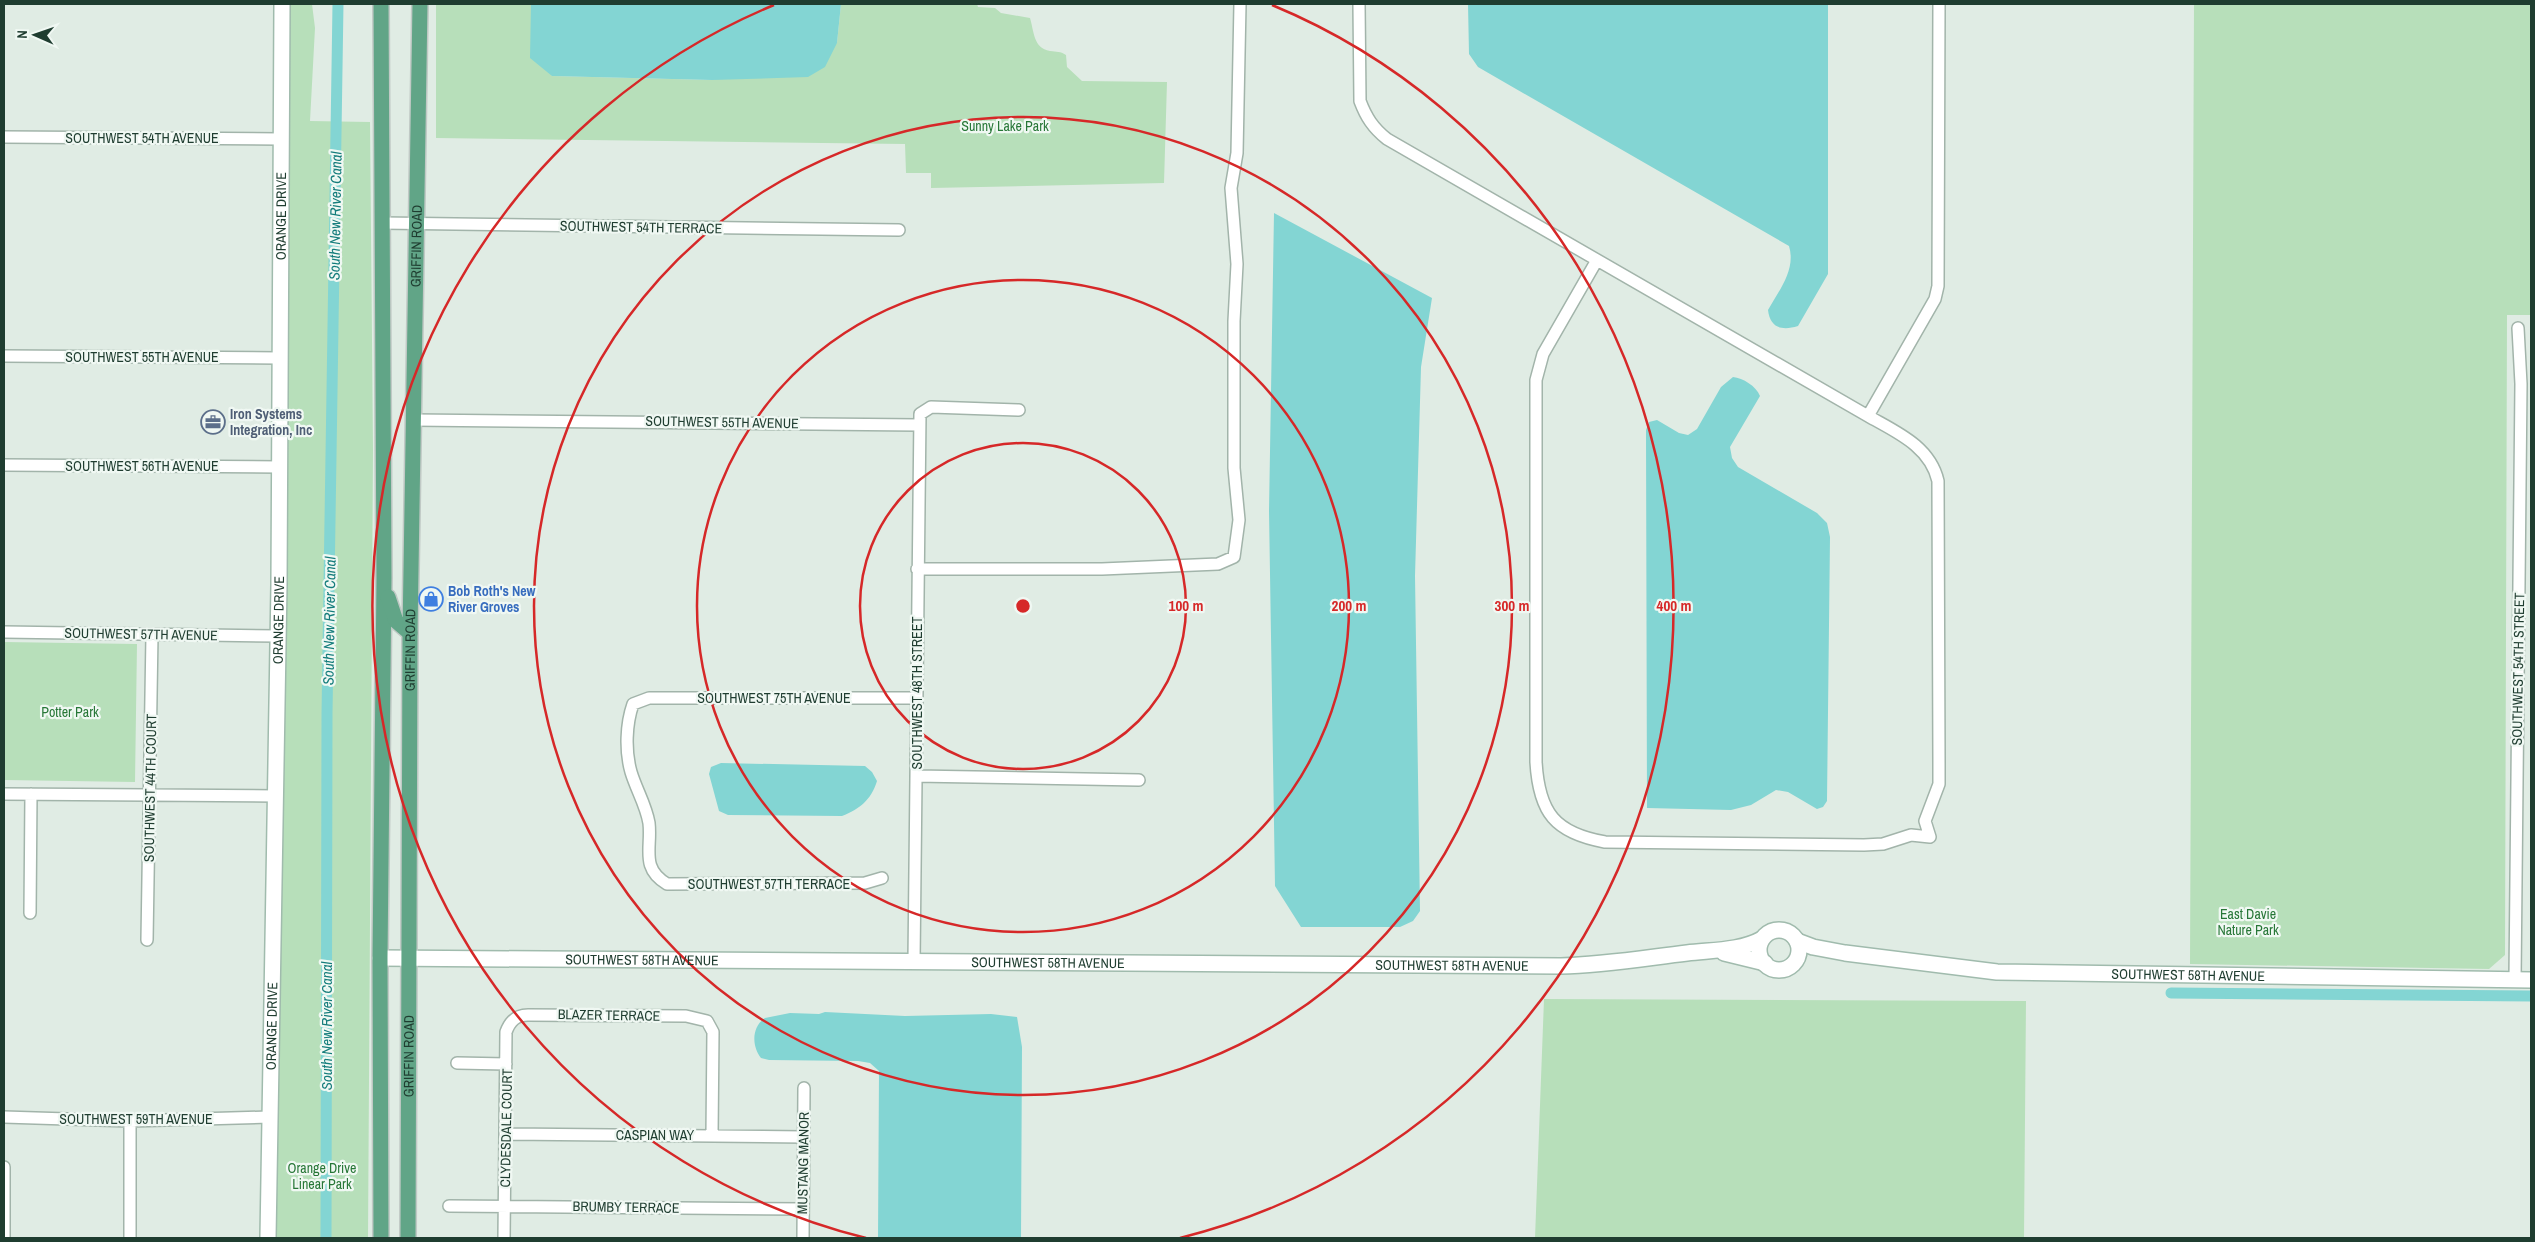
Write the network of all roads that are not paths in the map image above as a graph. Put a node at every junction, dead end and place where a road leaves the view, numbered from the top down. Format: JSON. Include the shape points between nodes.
{"nodes":[{"id":1,"x":282,"y":4,"type":"edge"},
{"id":2,"x":381,"y":4,"type":"edge"},
{"id":3,"x":420,"y":4,"type":"edge"},
{"id":4,"x":1240,"y":4,"type":"edge"},
{"id":5,"x":1359,"y":4,"type":"edge"},
{"id":6,"x":1939,"y":4,"type":"edge"},
{"id":7,"x":4,"y":137,"type":"edge"},
{"id":8,"x":280,"y":139,"type":"junction"},
{"id":9,"x":382,"y":224,"type":"junction"},
{"id":10,"x":416,"y":224,"type":"junction"},
{"id":11,"x":899,"y":230,"type":"dead end"},
{"id":12,"x":1597,"y":260,"type":"junction"},
{"id":13,"x":2518,"y":328,"type":"dead end"},
{"id":14,"x":4,"y":356,"type":"edge"},
{"id":15,"x":279,"y":358,"type":"junction"},
{"id":16,"x":2526,"y":384,"type":"edge"},
{"id":17,"x":1019,"y":410,"type":"dead end"},
{"id":18,"x":1868,"y":416,"type":"junction"},
{"id":19,"x":413,"y":420,"type":"junction"},
{"id":20,"x":918,"y":425,"type":"junction"},
{"id":21,"x":4,"y":465,"type":"edge"},
{"id":22,"x":280,"y":467,"type":"junction"},
{"id":23,"x":917,"y":569,"type":"junction"},
{"id":24,"x":384,"y":578,"type":"junction"},
{"id":25,"x":4,"y":632,"type":"edge"},
{"id":26,"x":410,"y":633,"type":"junction"},
{"id":27,"x":152,"y":635,"type":"junction"},
{"id":28,"x":278,"y":636,"type":"junction"},
{"id":29,"x":383,"y":648,"type":"junction"},
{"id":30,"x":409,"y":681,"type":"junction"},
{"id":31,"x":917,"y":698,"type":"junction"},
{"id":32,"x":916,"y":776,"type":"junction"},
{"id":33,"x":1139,"y":780,"type":"dead end"},
{"id":34,"x":4,"y":794,"type":"edge"},
{"id":35,"x":31,"y":794,"type":"junction"},
{"id":36,"x":150,"y":794,"type":"junction"},
{"id":37,"x":275,"y":796,"type":"junction"},
{"id":38,"x":657,"y":878,"type":"joint"},
{"id":39,"x":882,"y":878,"type":"dead end"},
{"id":40,"x":30,"y":913,"type":"dead end"},
{"id":41,"x":1762,"y":939,"type":"junction"},
{"id":42,"x":147,"y":940,"type":"dead end"},
{"id":43,"x":1797,"y":941,"type":"junction"},
{"id":44,"x":1715,"y":951,"type":"junction"},
{"id":45,"x":1845,"y":953,"type":"junction"},
{"id":46,"x":380,"y":958,"type":"junction"},
{"id":47,"x":407,"y":958,"type":"junction"},
{"id":48,"x":914,"y":960,"type":"junction"},
{"id":49,"x":1794,"y":962,"type":"junction"},
{"id":50,"x":1764,"y":963,"type":"junction"},
{"id":51,"x":2515,"y":980,"type":"junction"},
{"id":52,"x":2531,"y":980,"type":"edge"},
{"id":53,"x":512,"y":1020,"type":"joint"},
{"id":54,"x":457,"y":1063,"type":"dead end"},
{"id":55,"x":506,"y":1064,"type":"junction"},
{"id":56,"x":804,"y":1088,"type":"dead end"},
{"id":57,"x":4,"y":1117,"type":"edge"},
{"id":58,"x":269,"y":1117,"type":"junction"},
{"id":59,"x":130,"y":1121,"type":"junction"},
{"id":60,"x":506,"y":1134,"type":"junction"},
{"id":61,"x":712,"y":1135,"type":"junction"},
{"id":62,"x":804,"y":1137,"type":"junction"},
{"id":63,"x":382,"y":1146,"type":"junction"},
{"id":64,"x":4,"y":1167,"type":"edge"},
{"id":65,"x":449,"y":1206,"type":"dead end"},
{"id":66,"x":504,"y":1206,"type":"junction"},
{"id":67,"x":803,"y":1209,"type":"junction"},
{"id":68,"x":4,"y":1238,"type":"edge"},
{"id":69,"x":130,"y":1238,"type":"edge"},
{"id":70,"x":268,"y":1238,"type":"edge"},
{"id":71,"x":381,"y":1238,"type":"edge"},
{"id":72,"x":391,"y":1238,"type":"edge"},
{"id":73,"x":408,"y":1238,"type":"edge"},
{"id":74,"x":504,"y":1238,"type":"edge"},
{"id":75,"x":803,"y":1238,"type":"edge"}],
"edges":[{"from":1,"to":8,"type":"street","name":"ORANGE DRIVE"},
{"from":2,"to":9,"type":"main road","name":"GRIFFIN ROAD"},
{"from":3,"to":10,"type":"main road","name":"GRIFFIN ROAD"},
{"from":4,"to":23,"type":"street","via":[[1237,153],[1231,188],[1237,264],[1234,458],[1239,520],[1234,557],[1218,564],[1102,569]]},
{"from":5,"to":12,"type":"street","via":[[1360,101],[1374,128],[1387,139]]},
{"from":6,"to":18,"type":"street","via":[[1938,286],[1935,298]]},
{"from":7,"to":8,"type":"street","name":"SOUTHWEST 54TH AVENUE"},
{"from":8,"to":15,"type":"street","name":"ORANGE DRIVE"},
{"from":9,"to":10,"type":"street","name":"SOUTHWEST 54TH TERRACE"},
{"from":9,"to":24,"type":"main road","name":"GRIFFIN ROAD"},
{"from":10,"to":11,"type":"street","name":"SOUTHWEST 54TH TERRACE"},
{"from":10,"to":19,"type":"main road","name":"GRIFFIN ROAD"},
{"from":12,"to":18,"type":"street"},
{"from":12,"to":18,"type":"street","via":[[1543,354],[1536,380],[1537,781],[1547,812],[1568,832],[1605,842],[1864,845],[1883,844],[1911,835],[1930,836],[1926,821],[1938,784],[1939,763],[1938,481],[1935,468],[1917,446]]},
{"from":13,"to":16,"type":"street","name":"SOUTHWEST 54TH STREET"},
{"from":14,"to":15,"type":"street","name":"SOUTHWEST 55TH AVENUE"},
{"from":15,"to":22,"type":"street","name":"ORANGE DRIVE"},
{"from":16,"to":51,"type":"street","name":"SOUTHWEST 54TH STREET"},
{"from":17,"to":20,"type":"street","via":[[931,407],[920,414]]},
{"from":19,"to":20,"type":"street","name":"SOUTHWEST 55TH AVENUE"},
{"from":19,"to":26,"type":"main road","name":"GRIFFIN ROAD"},
{"from":20,"to":23,"type":"street","name":"SOUTHWEST 48TH STREET"},
{"from":21,"to":22,"type":"street","name":"SOUTHWEST 56TH AVENUE"},
{"from":22,"to":28,"type":"street","name":"ORANGE DRIVE"},
{"from":23,"to":31,"type":"street","name":"SOUTHWEST 48TH STREET"},
{"from":24,"to":26,"type":"main road","via":[[396,621]]},
{"from":24,"to":29,"type":"main road","name":"GRIFFIN ROAD"},
{"from":25,"to":27,"type":"street","name":"SOUTHWEST 57TH AVENUE"},
{"from":26,"to":30,"type":"main road","name":"GRIFFIN ROAD"},
{"from":27,"to":28,"type":"street","name":"SOUTHWEST 57TH AVENUE"},
{"from":27,"to":36,"type":"street","name":"SOUTHWEST 44TH COURT"},
{"from":28,"to":37,"type":"street","name":"ORANGE DRIVE"},
{"from":29,"to":30,"type":"main road","via":[[397,653]]},
{"from":29,"to":46,"type":"main road","name":"GRIFFIN ROAD"},
{"from":30,"to":47,"type":"main road","name":"GRIFFIN ROAD"},
{"from":31,"to":32,"type":"street","name":"SOUTHWEST 48TH STREET"},
{"from":31,"to":38,"type":"street","name":"SOUTHWEST 75TH AVENUE","via":[[649,698],[633,704],[627,722],[631,771],[649,823],[649,863]]},
{"from":32,"to":33,"type":"street"},
{"from":32,"to":48,"type":"street","name":"SOUTHWEST 48TH STREET"},
{"from":34,"to":35,"type":"street"},
{"from":35,"to":36,"type":"street"},
{"from":35,"to":40,"type":"street"},
{"from":36,"to":37,"type":"street"},
{"from":36,"to":42,"type":"street","name":"SOUTHWEST 44TH COURT"},
{"from":37,"to":58,"type":"street","name":"ORANGE DRIVE"},
{"from":38,"to":39,"type":"street","name":"SOUTHWEST 57TH TERRACE","via":[[667,884],[687,884],[865,883]]},
{"from":41,"to":43,"type":"street","via":[[1770,932],[1780,930],[1790,933]]},
{"from":41,"to":44,"type":"street","name":"SOUTHWEST 58TH AVENUE","via":[[1754,944]]},
{"from":41,"to":50,"type":"street","via":[[1760,956]]},
{"from":43,"to":45,"type":"street","name":"SOUTHWEST 58TH AVENUE"},
{"from":43,"to":49,"type":"street","via":[[1798,956]]},
{"from":44,"to":48,"type":"street","name":"SOUTHWEST 58TH AVENUE","via":[[1561,966]]},
{"from":44,"to":50,"type":"street","name":"SOUTHWEST 58TH AVENUE"},
{"from":45,"to":49,"type":"street","name":"SOUTHWEST 58TH AVENUE"},
{"from":45,"to":51,"type":"street","name":"SOUTHWEST 58TH AVENUE","via":[[1997,972]]},
{"from":46,"to":47,"type":"street","name":"SOUTHWEST 58TH AVENUE"},
{"from":46,"to":63,"type":"main road","name":"GRIFFIN ROAD"},
{"from":47,"to":48,"type":"street","name":"SOUTHWEST 58TH AVENUE"},
{"from":47,"to":73,"type":"main road","name":"GRIFFIN ROAD"},
{"from":49,"to":50,"type":"street","via":[[1789,967],[1776,969]]},
{"from":51,"to":52,"type":"street","name":"SOUTHWEST 58TH AVENUE"},
{"from":53,"to":55,"type":"street","name":"CLYDESDALE COURT","via":[[506,1032]]},
{"from":53,"to":61,"type":"street","name":"BLAZER TERRACE","via":[[523,1015],[538,1015],[686,1016],[707,1021],[713,1032]]},
{"from":54,"to":55,"type":"street"},
{"from":55,"to":60,"type":"street","name":"CLYDESDALE COURT"},
{"from":56,"to":62,"type":"street","name":"MUSTANG MANOR"},
{"from":57,"to":59,"type":"street","name":"SOUTHWEST 59TH AVENUE"},
{"from":58,"to":59,"type":"street","name":"SOUTHWEST 59TH AVENUE"},
{"from":58,"to":70,"type":"street","name":"ORANGE DRIVE"},
{"from":59,"to":69,"type":"street"},
{"from":60,"to":61,"type":"street","name":"CASPIAN WAY"},
{"from":60,"to":66,"type":"street","name":"CLYDESDALE COURT"},
{"from":61,"to":62,"type":"street","name":"CASPIAN WAY"},
{"from":62,"to":67,"type":"street","name":"MUSTANG MANOR"},
{"from":63,"to":71,"type":"main road","name":"GRIFFIN ROAD"},
{"from":63,"to":72,"type":"main road","via":[[390,1153]]},
{"from":64,"to":68,"type":"street"},
{"from":65,"to":66,"type":"street","name":"BRUMBY TERRACE"},
{"from":66,"to":67,"type":"street","name":"BRUMBY TERRACE"},
{"from":66,"to":74,"type":"street","name":"CLYDESDALE COURT"},
{"from":67,"to":75,"type":"street","name":"MUSTANG MANOR"}]}
